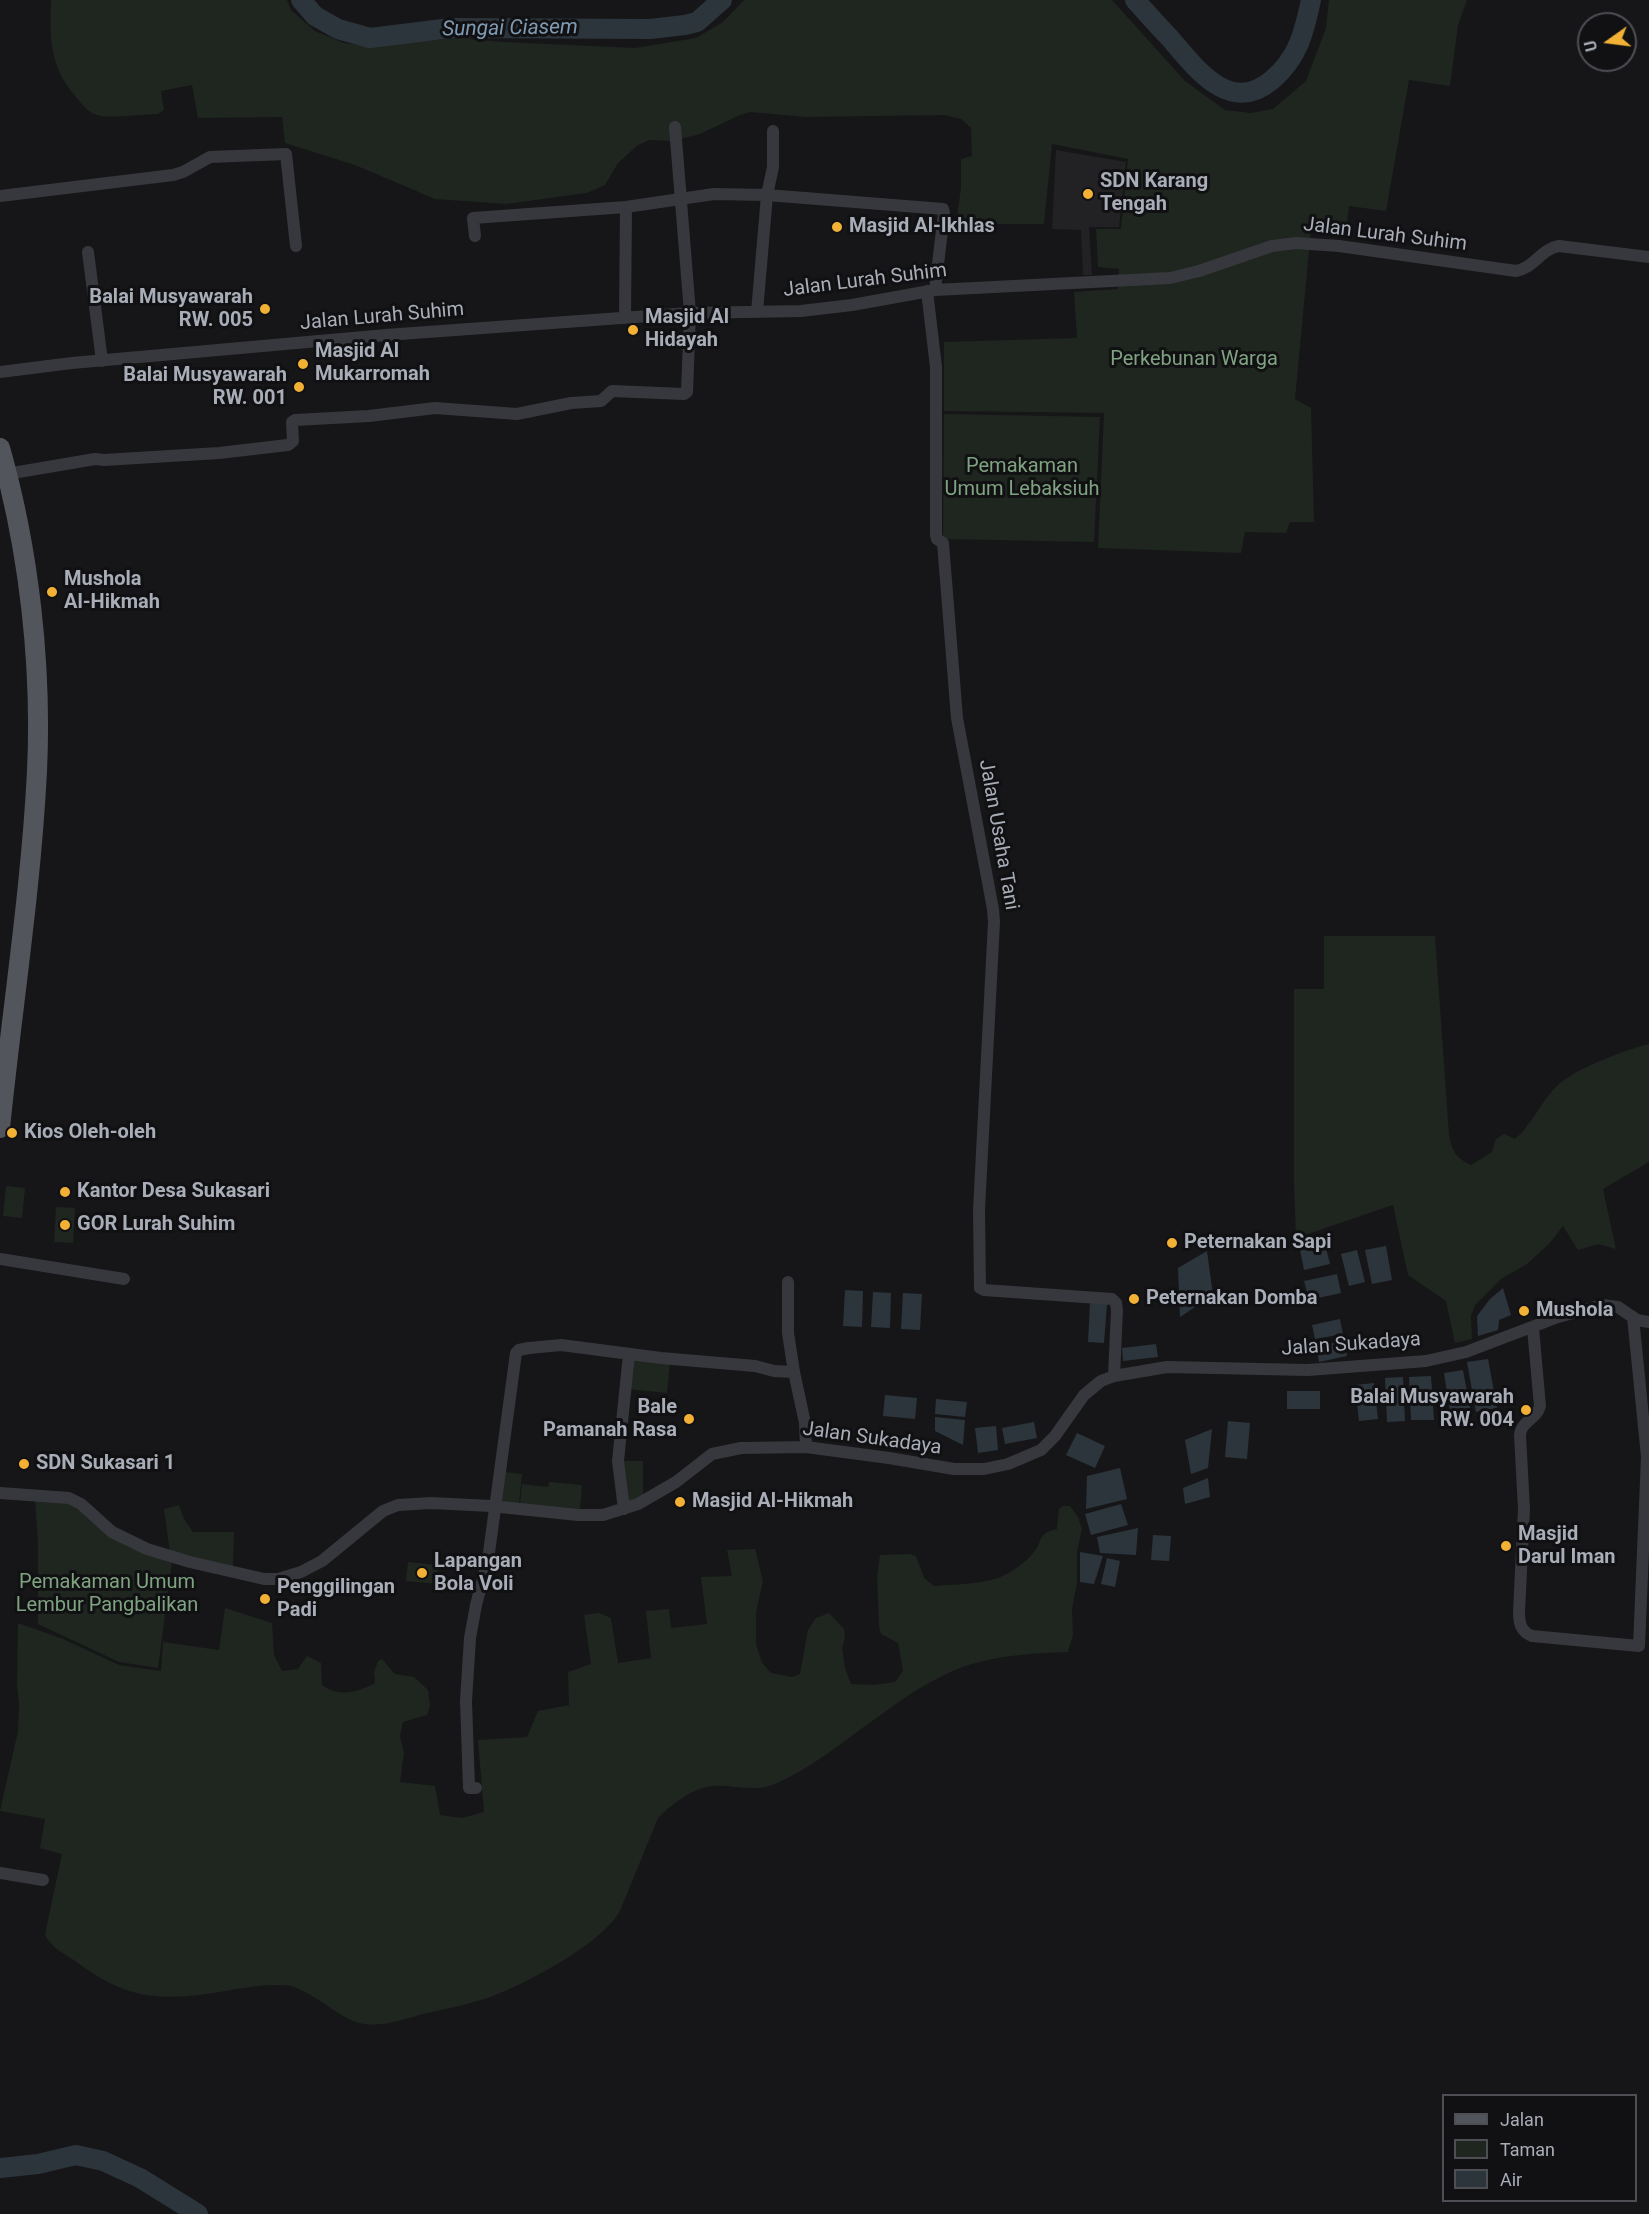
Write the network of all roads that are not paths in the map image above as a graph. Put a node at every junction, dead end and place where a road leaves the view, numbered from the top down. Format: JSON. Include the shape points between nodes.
{"nodes":[{"id":1,"x":675,"y":127,"type":"dead end"},
{"id":2,"x":773,"y":131,"type":"dead end"},
{"id":3,"x":767,"y":195,"type":"junction"},
{"id":4,"x":0,"y":196,"type":"edge"},
{"id":5,"x":682,"y":199,"type":"junction"},
{"id":6,"x":626,"y":207,"type":"junction"},
{"id":7,"x":475,"y":236,"type":"dead end"},
{"id":8,"x":296,"y":246,"type":"dead end"},
{"id":9,"x":88,"y":252,"type":"dead end"},
{"id":10,"x":1649,"y":257,"type":"edge"},
{"id":11,"x":931,"y":291,"type":"junction"},
{"id":12,"x":757,"y":312,"type":"junction"},
{"id":13,"x":690,"y":313,"type":"junction"},
{"id":14,"x":626,"y":318,"type":"junction"},
{"id":15,"x":102,"y":361,"type":"junction"},
{"id":16,"x":0,"y":372,"type":"edge"},
{"id":17,"x":3,"y":463,"type":"edge"},
{"id":18,"x":5,"y":1037,"type":"edge"},
{"id":19,"x":3,"y":1077,"type":"edge"},
{"id":20,"x":0,"y":1128,"type":"edge"},
{"id":21,"x":0,"y":1259,"type":"edge"},
{"id":22,"x":124,"y":1279,"type":"dead end"},
{"id":23,"x":788,"y":1282,"type":"dead end"},
{"id":24,"x":1633,"y":1317,"type":"junction"},
{"id":25,"x":1649,"y":1322,"type":"edge"},
{"id":26,"x":1533,"y":1328,"type":"junction"},
{"id":27,"x":629,"y":1354,"type":"junction"},
{"id":28,"x":794,"y":1372,"type":"junction"},
{"id":29,"x":1114,"y":1376,"type":"junction"},
{"id":30,"x":806,"y":1447,"type":"junction"},
{"id":31,"x":0,"y":1493,"type":"edge"},
{"id":32,"x":497,"y":1506,"type":"junction"},
{"id":33,"x":624,"y":1509,"type":"junction"},
{"id":34,"x":1644,"y":1648,"type":"edge"},
{"id":35,"x":476,"y":1788,"type":"dead end"},
{"id":36,"x":0,"y":1873,"type":"edge"},
{"id":37,"x":43,"y":1880,"type":"dead end"}],
"edges":[{"from":1,"to":5,"type":"street"},
{"from":2,"to":3,"type":"street"},
{"from":3,"to":5,"type":"street","via":[[724,193]]},
{"from":3,"to":11,"type":"street","name":"Jalan Usaha Tani","via":[[943,209]]},
{"from":3,"to":12,"type":"street"},
{"from":4,"to":8,"type":"street","via":[[172,175],[210,158],[286,154]]},
{"from":5,"to":6,"type":"street"},
{"from":5,"to":13,"type":"street"},
{"from":6,"to":7,"type":"street","via":[[474,218]]},
{"from":6,"to":14,"type":"street"},
{"from":9,"to":15,"type":"street"},
{"from":10,"to":11,"type":"street","name":"Jalan Lurah Suhim","via":[[1559,246],[1551,247],[1523,270],[1516,271],[1296,243],[1272,246],[1170,278]]},
{"from":11,"to":12,"type":"street","name":"Jalan Lurah Suhim","via":[[818,309]]},
{"from":11,"to":29,"type":"street","name":"Jalan Usaha Tani","via":[[936,367],[936,535],[943,543],[957,718],[993,916],[980,1198],[980,1286],[984,1290],[1112,1299],[1117,1310]]},
{"from":12,"to":13,"type":"street","name":"Jalan Lurah Suhim"},
{"from":13,"to":14,"type":"street","name":"Jalan Lurah Suhim"},
{"from":13,"to":17,"type":"street","via":[[684,394],[612,391],[602,401],[517,414],[435,408],[295,420],[293,441],[288,445],[219,453]]},
{"from":14,"to":15,"type":"street","name":"Jalan Lurah Suhim"},
{"from":15,"to":16,"type":"street","name":"Jalan Lurah Suhim"},
{"from":17,"to":18,"type":"main road","via":[[21,531],[27,576],[38,737],[30,856]]},
{"from":18,"to":19,"type":"main road"},
{"from":19,"to":20,"type":"main road"},
{"from":21,"to":22,"type":"street"},
{"from":23,"to":28,"type":"street","via":[[788,1333]]},
{"from":24,"to":25,"type":"street","name":"Jalan Sukadaya"},
{"from":24,"to":26,"type":"street","name":"Jalan Sukadaya","via":[[1618,1306],[1603,1305]]},
{"from":24,"to":34,"type":"street","via":[[1647,1457]]},
{"from":26,"to":29,"type":"street","name":"Jalan Sukadaya","via":[[1477,1348],[1405,1366],[1284,1370],[1167,1367]]},
{"from":26,"to":34,"type":"street","via":[[1540,1406],[1520,1430],[1524,1509],[1521,1627],[1532,1636]]},
{"from":27,"to":28,"type":"street"},
{"from":27,"to":32,"type":"street","via":[[561,1345],[516,1353]]},
{"from":27,"to":33,"type":"street","via":[[618,1461]]},
{"from":28,"to":30,"type":"street"},
{"from":29,"to":30,"type":"street","name":"Jalan Sukadaya","via":[[1084,1395],[1041,1450],[997,1467],[971,1471]]},
{"from":30,"to":33,"type":"street","name":"Jalan Sukadaya","via":[[719,1452],[661,1491]]},
{"from":31,"to":32,"type":"street","name":"Jalan Sukadaya","via":[[69,1498],[112,1532],[147,1549],[264,1579],[292,1576],[310,1568],[390,1507],[408,1503]]},
{"from":32,"to":33,"type":"street","name":"Jalan Sukadaya","via":[[578,1515],[603,1515]]},
{"from":32,"to":35,"type":"street","via":[[468,1663],[469,1788]]},
{"from":36,"to":37,"type":"street"}]}
